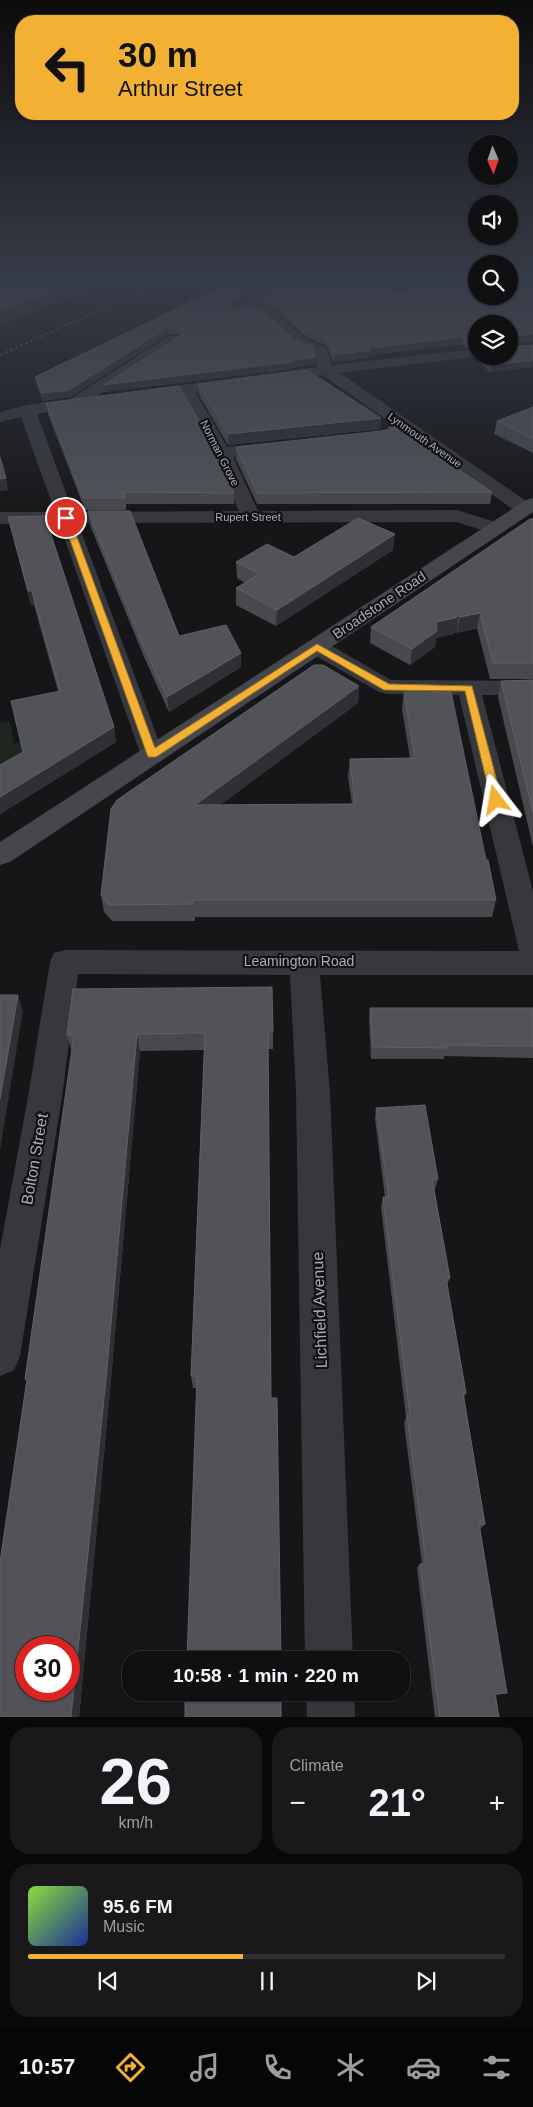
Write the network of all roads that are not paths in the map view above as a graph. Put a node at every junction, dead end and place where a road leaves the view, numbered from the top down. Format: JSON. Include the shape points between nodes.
{"nodes":[{"id":1,"x":145,"y":358,"type":"edge"},
{"id":2,"x":323,"y":358,"type":"edge"},
{"id":3,"x":431,"y":358,"type":"edge"},
{"id":4,"x":326,"y":370,"type":"junction"},
{"id":5,"x":186,"y":390,"type":"junction"},
{"id":6,"x":130,"y":397,"type":"edge"},
{"id":7,"x":111,"y":399,"type":"edge"},
{"id":8,"x":74,"y":404,"type":"junction"},
{"id":9,"x":27,"y":410,"type":"junction"},
{"id":10,"x":0,"y":417,"type":"edge"},
{"id":11,"x":291,"y":446,"type":"edge"},
{"id":12,"x":222,"y":453,"type":"junction"},
{"id":13,"x":529,"y":507,"type":"edge"},
{"id":14,"x":251,"y":517,"type":"junction"},
{"id":15,"x":0,"y":518,"type":"edge"},
{"id":16,"x":66,"y":518,"type":"junction"},
{"id":17,"x":495,"y":528,"type":"junction"},
{"id":18,"x":317,"y":647,"type":"junction"},
{"id":19,"x":469,"y":688,"type":"junction"},
{"id":20,"x":533,"y":688,"type":"edge"},
{"id":21,"x":152,"y":755,"type":"junction"},
{"id":22,"x":0,"y":855,"type":"edge"},
{"id":23,"x":533,"y":949,"type":"edge"},
{"id":24,"x":304,"y":961,"type":"junction"},
{"id":25,"x":65,"y":962,"type":"joint"},
{"id":26,"x":533,"y":962,"type":"edge"},
{"id":27,"x":0,"y":1356,"type":"edge"},
{"id":28,"x":329,"y":1651,"type":"edge"},
{"id":29,"x":330,"y":1701,"type":"edge"},
{"id":30,"x":331,"y":1717,"type":"edge"}],
"edges":[{"from":1,"to":8,"type":"street"},
{"from":2,"to":4,"type":"street"},
{"from":3,"to":4,"type":"street"},
{"from":4,"to":5,"type":"street"},
{"from":4,"to":13,"type":"street","name":"Lynmouth Avenue"},
{"from":5,"to":6,"type":"street"},
{"from":5,"to":12,"type":"street","name":"Norman Grove"},
{"from":7,"to":8,"type":"street"},
{"from":8,"to":9,"type":"street"},
{"from":9,"to":10,"type":"street"},
{"from":9,"to":16,"type":"street"},
{"from":11,"to":12,"type":"street"},
{"from":12,"to":14,"type":"street","name":"Norman Grove"},
{"from":13,"to":17,"type":"main road","name":"Broadstone Road"},
{"from":14,"to":16,"type":"street","name":"Rupert Street"},
{"from":14,"to":17,"type":"street","name":"Rupert Street","via":[[457,516]]},
{"from":15,"to":16,"type":"street","name":"Rupert Street"},
{"from":16,"to":21,"type":"street"},
{"from":17,"to":18,"type":"main road","name":"Broadstone Road"},
{"from":18,"to":19,"type":"street","via":[[387,688]]},
{"from":18,"to":21,"type":"main road","name":"Broadstone Road"},
{"from":19,"to":20,"type":"street"},
{"from":19,"to":23,"type":"street"},
{"from":21,"to":22,"type":"main road","name":"Broadstone Road"},
{"from":24,"to":25,"type":"street","name":"Leamington Road"},
{"from":24,"to":26,"type":"street","name":"Leamington Road"},
{"from":24,"to":28,"type":"street","name":"Lichfield Avenue","via":[[313,1092]]},
{"from":25,"to":27,"type":"street","name":"Bolton Street"},
{"from":29,"to":30,"type":"street"}]}
